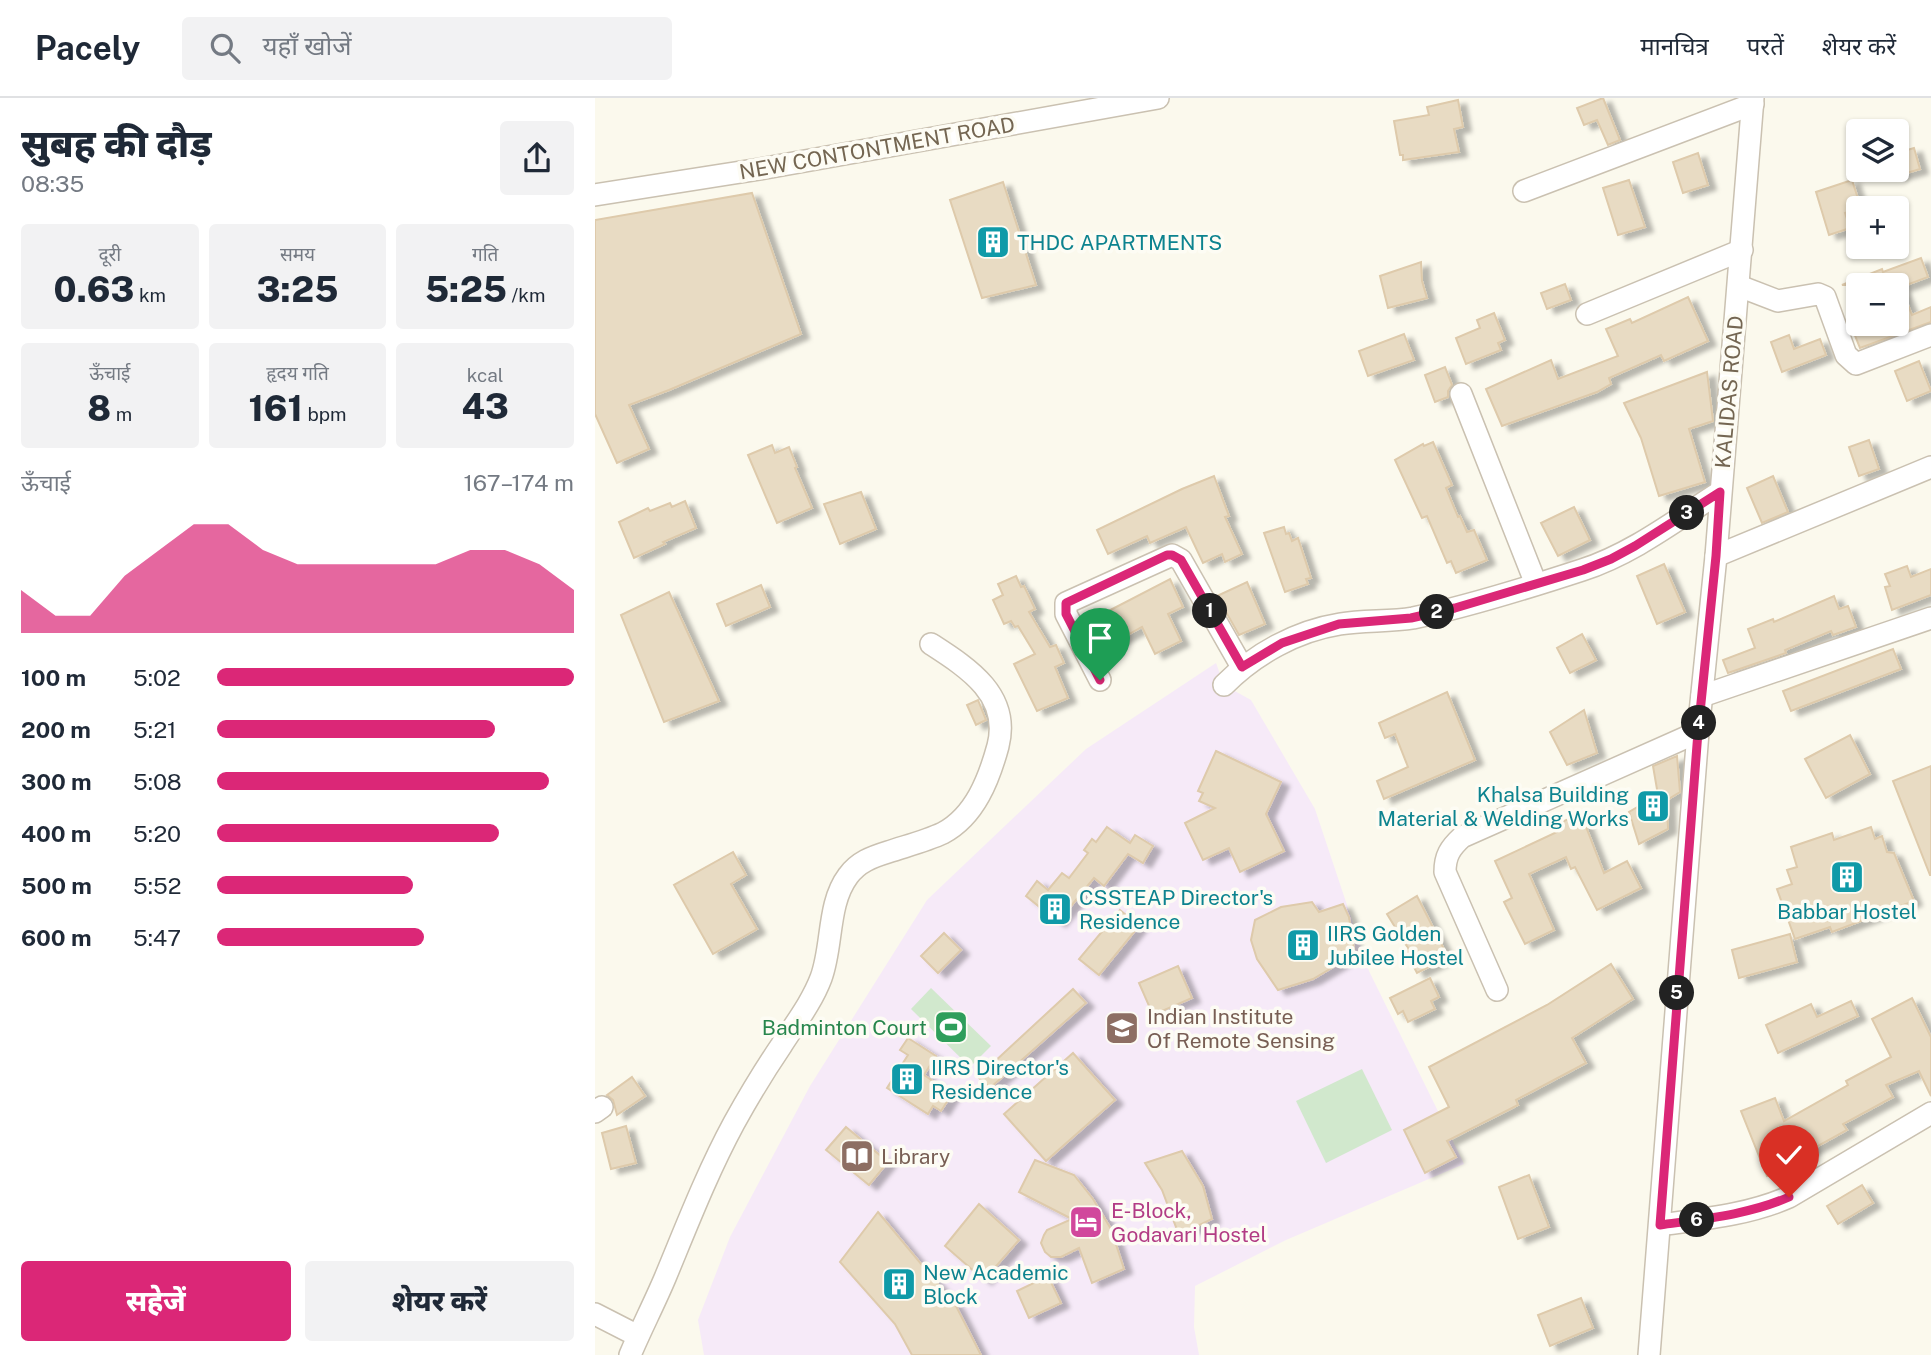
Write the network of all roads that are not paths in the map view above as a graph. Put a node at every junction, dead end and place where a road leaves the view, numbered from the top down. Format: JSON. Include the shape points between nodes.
{"nodes":[{"id":1,"x":1158,"y":98,"type":"edge"},
{"id":2,"x":1753,"y":101,"type":"edge"},
{"id":3,"x":1085,"y":105,"type":"edge"},
{"id":4,"x":1524,"y":191,"type":"dead end"},
{"id":5,"x":595,"y":195,"type":"edge"},
{"id":6,"x":1742,"y":250,"type":"junction"},
{"id":7,"x":1738,"y":286,"type":"junction"},
{"id":8,"x":1587,"y":314,"type":"dead end"},
{"id":9,"x":1930,"y":339,"type":"edge"},
{"id":10,"x":1461,"y":394,"type":"dead end"},
{"id":11,"x":1931,"y":467,"type":"edge"},
{"id":12,"x":1720,"y":492,"type":"junction"},
{"id":13,"x":1716,"y":556,"type":"junction"},
{"id":14,"x":1535,"y":583,"type":"junction"},
{"id":15,"x":1931,"y":618,"type":"edge"},
{"id":16,"x":931,"y":644,"type":"dead end"},
{"id":17,"x":1242,"y":667,"type":"junction"},
{"id":18,"x":1100,"y":680,"type":"dead end"},
{"id":19,"x":1224,"y":685,"type":"dead end"},
{"id":20,"x":1702,"y":696,"type":"junction"},
{"id":21,"x":1698,"y":732,"type":"junction"},
{"id":22,"x":1497,"y":990,"type":"dead end"},
{"id":23,"x":1931,"y":1113,"type":"edge"},
{"id":24,"x":1660,"y":1225,"type":"junction"},
{"id":25,"x":595,"y":1314,"type":"edge"},
{"id":26,"x":634,"y":1346,"type":"edge"},
{"id":27,"x":1649,"y":1355,"type":"edge"}],
"edges":[{"from":1,"to":3,"type":"street","name":"NEW CONTONTMENT ROAD"},
{"from":2,"to":4,"type":"street"},
{"from":2,"to":6,"type":"street","name":"KALIDAS ROAD"},
{"from":3,"to":5,"type":"street","name":"NEW CONTONTMENT ROAD"},
{"from":6,"to":7,"type":"street","name":"KALIDAS ROAD"},
{"from":6,"to":8,"type":"street"},
{"from":7,"to":9,"type":"street","via":[[1778,301],[1818,294],[1825,297],[1846,355],[1856,364]]},
{"from":7,"to":12,"type":"street","name":"KALIDAS ROAD"},
{"from":10,"to":14,"type":"street"},
{"from":11,"to":13,"type":"street"},
{"from":12,"to":13,"type":"street","name":"KALIDAS ROAD"},
{"from":12,"to":14,"type":"street","via":[[1611,559]]},
{"from":13,"to":20,"type":"street","name":"KALIDAS ROAD"},
{"from":14,"to":17,"type":"street","via":[[1411,618],[1339,624],[1282,643]]},
{"from":15,"to":20,"type":"street"},
{"from":16,"to":26,"type":"street","via":[[964,665],[1001,715],[998,746],[976,803],[943,833],[869,859],[847,877],[838,897],[821,977],[727,1136]]},
{"from":17,"to":18,"type":"street","via":[[1181,560],[1172,555],[1066,603],[1066,614]]},
{"from":17,"to":19,"type":"street"},
{"from":20,"to":21,"type":"street","name":"KALIDAS ROAD"},
{"from":21,"to":22,"type":"street","via":[[1462,837],[1452,846],[1445,872]]},
{"from":21,"to":24,"type":"street","name":"KALIDAS ROAD"},
{"from":23,"to":24,"type":"street","via":[[1773,1204]]},
{"from":24,"to":27,"type":"street","name":"KALIDAS ROAD"},
{"from":25,"to":26,"type":"street"}]}
